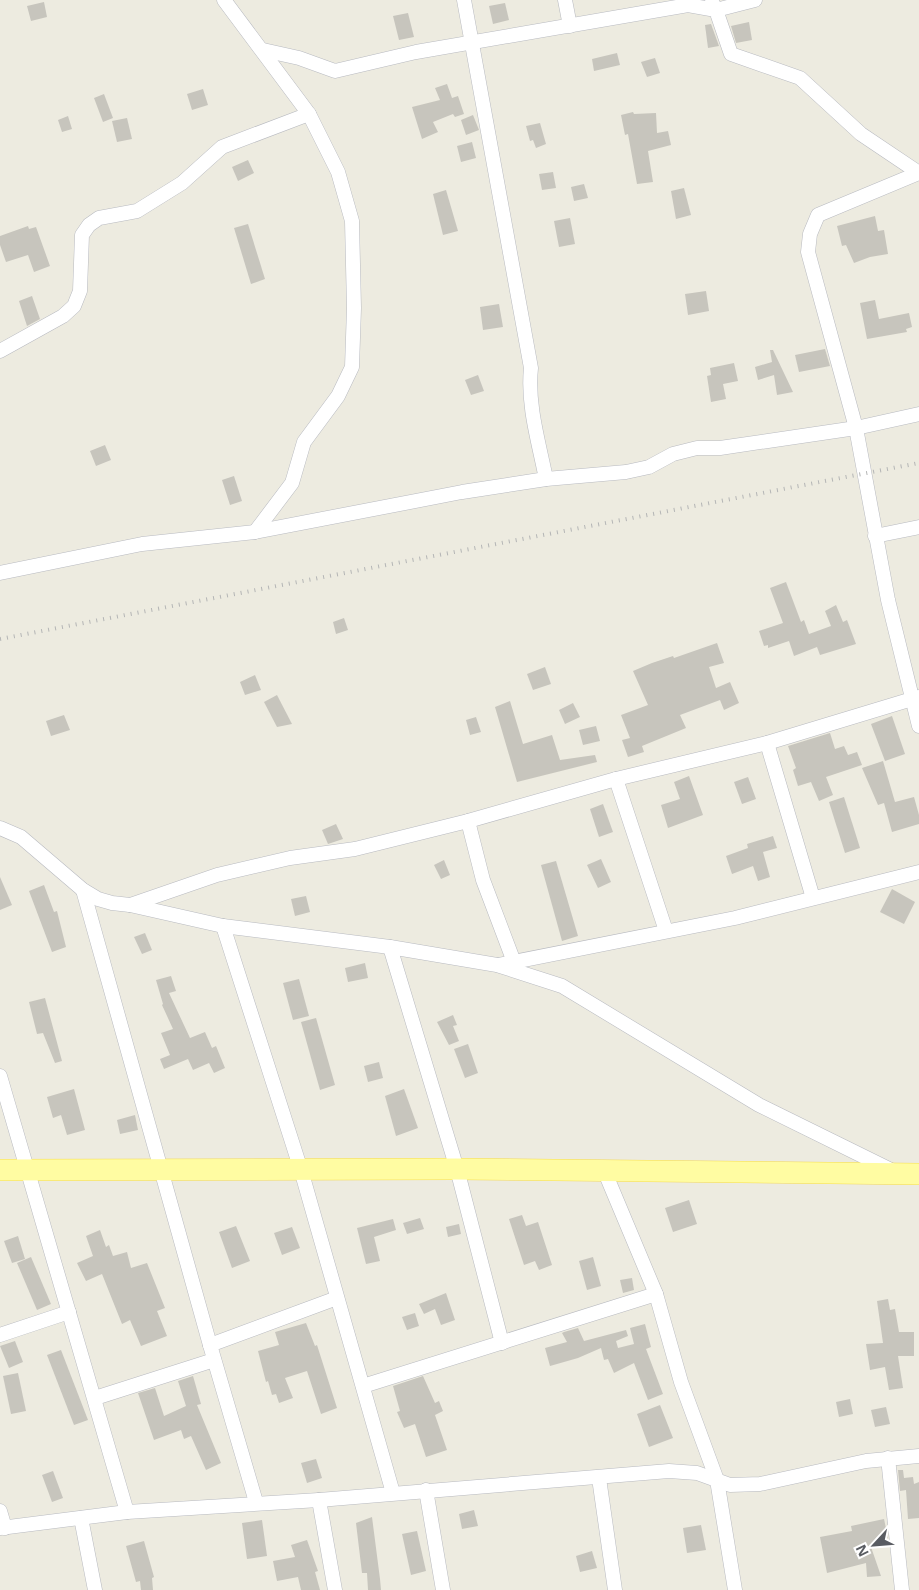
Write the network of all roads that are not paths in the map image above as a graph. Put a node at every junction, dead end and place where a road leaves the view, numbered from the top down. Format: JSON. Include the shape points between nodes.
{"nodes":[{"id":1,"x":224,"y":0,"type":"edge"},
{"id":2,"x":464,"y":0,"type":"edge"},
{"id":3,"x":565,"y":0,"type":"edge"},
{"id":4,"x":755,"y":0,"type":"edge"},
{"id":5,"x":714,"y":5,"type":"edge"},
{"id":6,"x":570,"y":26,"type":"junction"},
{"id":7,"x":472,"y":43,"type":"junction"},
{"id":8,"x":263,"y":50,"type":"junction"},
{"id":9,"x":309,"y":114,"type":"junction"},
{"id":10,"x":919,"y":173,"type":"edge"},
{"id":11,"x":0,"y":351,"type":"edge"},
{"id":12,"x":919,"y":414,"type":"edge"},
{"id":13,"x":856,"y":428,"type":"junction"},
{"id":14,"x":546,"y":479,"type":"junction"},
{"id":15,"x":919,"y":527,"type":"edge"},
{"id":16,"x":256,"y":532,"type":"junction"},
{"id":17,"x":875,"y":536,"type":"junction"},
{"id":18,"x":0,"y":573,"type":"edge"},
{"id":19,"x":916,"y":698,"type":"edge"},
{"id":20,"x":919,"y":726,"type":"edge"},
{"id":21,"x":766,"y":743,"type":"junction"},
{"id":22,"x":616,"y":779,"type":"junction"},
{"id":23,"x":468,"y":821,"type":"junction"},
{"id":24,"x":0,"y":828,"type":"edge"},
{"id":25,"x":919,"y":872,"type":"edge"},
{"id":26,"x":83,"y":890,"type":"junction"},
{"id":27,"x":813,"y":898,"type":"junction"},
{"id":28,"x":130,"y":905,"type":"junction"},
{"id":29,"x":223,"y":926,"type":"junction"},
{"id":30,"x":666,"y":932,"type":"junction"},
{"id":31,"x":390,"y":947,"type":"junction"},
{"id":32,"x":514,"y":962,"type":"junction"},
{"id":33,"x":497,"y":965,"type":"junction"},
{"id":34,"x":0,"y":1076,"type":"edge"},
{"id":35,"x":160,"y":1169,"type":"junction"},
{"id":36,"x":457,"y":1169,"type":"junction"},
{"id":37,"x":0,"y":1170,"type":"edge"},
{"id":38,"x":28,"y":1170,"type":"junction"},
{"id":39,"x":301,"y":1170,"type":"junction"},
{"id":40,"x":604,"y":1170,"type":"junction"},
{"id":41,"x":910,"y":1174,"type":"edge"},
{"id":42,"x":656,"y":1294,"type":"junction"},
{"id":43,"x":337,"y":1298,"type":"junction"},
{"id":44,"x":69,"y":1312,"type":"junction"},
{"id":45,"x":0,"y":1335,"type":"edge"},
{"id":46,"x":502,"y":1343,"type":"junction"},
{"id":47,"x":210,"y":1345,"type":"junction"},
{"id":48,"x":214,"y":1360,"type":"junction"},
{"id":49,"x":363,"y":1386,"type":"junction"},
{"id":50,"x":95,"y":1398,"type":"junction"},
{"id":51,"x":919,"y":1456,"type":"edge"},
{"id":52,"x":888,"y":1458,"type":"junction"},
{"id":53,"x":599,"y":1478,"type":"junction"},
{"id":54,"x":717,"y":1480,"type":"junction"},
{"id":55,"x":426,"y":1490,"type":"junction"},
{"id":56,"x":393,"y":1493,"type":"junction"},
{"id":57,"x":319,"y":1500,"type":"junction"},
{"id":58,"x":256,"y":1502,"type":"junction"},
{"id":59,"x":0,"y":1511,"type":"edge"},
{"id":60,"x":127,"y":1512,"type":"junction"},
{"id":61,"x":81,"y":1518,"type":"junction"},
{"id":62,"x":3,"y":1528,"type":"edge"},
{"id":63,"x":95,"y":1590,"type":"edge"},
{"id":64,"x":335,"y":1590,"type":"edge"},
{"id":65,"x":443,"y":1590,"type":"edge"},
{"id":66,"x":615,"y":1590,"type":"edge"},
{"id":67,"x":735,"y":1590,"type":"edge"},
{"id":68,"x":902,"y":1590,"type":"edge"}],
"edges":[{"from":1,"to":8,"type":"street"},
{"from":2,"to":7,"type":"street"},
{"from":3,"to":6,"type":"street"},
{"from":4,"to":5,"type":"street"},
{"from":5,"to":6,"type":"street","via":[[688,5]]},
{"from":5,"to":10,"type":"street","via":[[731,54],[800,78],[861,134]]},
{"from":6,"to":7,"type":"street"},
{"from":7,"to":8,"type":"street","via":[[335,71]]},
{"from":7,"to":14,"type":"street","via":[[531,368],[531,403]]},
{"from":8,"to":9,"type":"street"},
{"from":9,"to":11,"type":"street","via":[[222,147],[182,183],[137,211],[99,218],[89,225],[82,235],[80,291],[74,306],[63,316]]},
{"from":9,"to":16,"type":"street","via":[[338,172],[352,221],[352,367],[338,396],[304,442],[292,483]]},
{"from":10,"to":13,"type":"street","via":[[818,215],[810,234],[808,252]]},
{"from":12,"to":13,"type":"street"},
{"from":13,"to":14,"type":"street","via":[[720,448],[697,448],[673,454],[649,467],[626,472]]},
{"from":13,"to":17,"type":"street"},
{"from":14,"to":16,"type":"street"},
{"from":15,"to":17,"type":"street"},
{"from":16,"to":18,"type":"street","via":[[142,544]]},
{"from":17,"to":19,"type":"street","via":[[888,600]]},
{"from":19,"to":20,"type":"street"},
{"from":19,"to":21,"type":"street"},
{"from":21,"to":22,"type":"street"},
{"from":21,"to":27,"type":"street"},
{"from":22,"to":23,"type":"street"},
{"from":22,"to":30,"type":"street"},
{"from":23,"to":28,"type":"street","via":[[354,850],[290,858],[217,875]]},
{"from":23,"to":32,"type":"street","via":[[483,880]]},
{"from":24,"to":26,"type":"street","via":[[21,837]]},
{"from":25,"to":27,"type":"street"},
{"from":26,"to":28,"type":"street","via":[[98,899]]},
{"from":26,"to":35,"type":"street"},
{"from":27,"to":30,"type":"street"},
{"from":28,"to":29,"type":"street"},
{"from":29,"to":31,"type":"street"},
{"from":29,"to":39,"type":"street"},
{"from":30,"to":32,"type":"street"},
{"from":31,"to":33,"type":"street"},
{"from":31,"to":36,"type":"street"},
{"from":32,"to":33,"type":"street"},
{"from":33,"to":41,"type":"street","via":[[562,986],[759,1105]]},
{"from":34,"to":38,"type":"street"},
{"from":35,"to":38,"type":"main road"},
{"from":35,"to":39,"type":"main road"},
{"from":35,"to":47,"type":"street"},
{"from":36,"to":39,"type":"main road"},
{"from":36,"to":40,"type":"main road"},
{"from":36,"to":46,"type":"street"},
{"from":37,"to":38,"type":"main road"},
{"from":38,"to":44,"type":"street"},
{"from":39,"to":43,"type":"street"},
{"from":40,"to":41,"type":"main road"},
{"from":40,"to":42,"type":"street"},
{"from":42,"to":46,"type":"street"},
{"from":42,"to":54,"type":"street","via":[[681,1382]]},
{"from":43,"to":47,"type":"street"},
{"from":43,"to":49,"type":"street"},
{"from":44,"to":45,"type":"street"},
{"from":44,"to":50,"type":"street"},
{"from":46,"to":49,"type":"street"},
{"from":47,"to":48,"type":"street"},
{"from":48,"to":50,"type":"street"},
{"from":48,"to":58,"type":"street"},
{"from":49,"to":56,"type":"street"},
{"from":50,"to":60,"type":"street"},
{"from":51,"to":52,"type":"street"},
{"from":52,"to":54,"type":"street","via":[[760,1484],[730,1485]]},
{"from":52,"to":68,"type":"street"},
{"from":53,"to":54,"type":"street","via":[[697,1472]]},
{"from":53,"to":55,"type":"street"},
{"from":53,"to":66,"type":"street"},
{"from":54,"to":67,"type":"street"},
{"from":55,"to":56,"type":"street"},
{"from":55,"to":65,"type":"street"},
{"from":56,"to":57,"type":"street"},
{"from":57,"to":58,"type":"street"},
{"from":57,"to":64,"type":"street"},
{"from":58,"to":60,"type":"street"},
{"from":59,"to":62,"type":"street"},
{"from":60,"to":61,"type":"street"},
{"from":61,"to":62,"type":"street"},
{"from":61,"to":63,"type":"street"}]}
